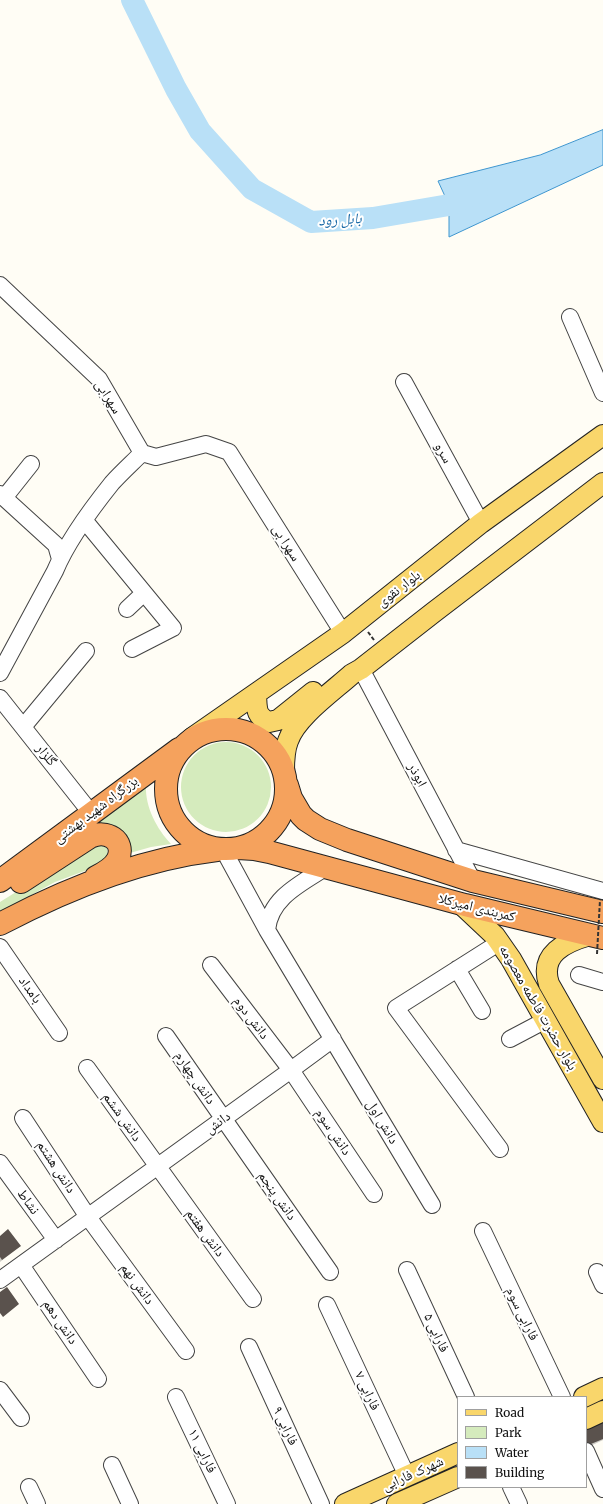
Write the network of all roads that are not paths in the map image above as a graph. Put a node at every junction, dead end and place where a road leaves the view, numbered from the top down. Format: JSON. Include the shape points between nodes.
{"nodes":[{"id":1,"x":0,"y":286,"type":"edge"},
{"id":2,"x":570,"y":316,"type":"dead end"},
{"id":3,"x":404,"y":382,"type":"dead end"},
{"id":4,"x":603,"y":393,"type":"edge"},
{"id":5,"x":603,"y":435,"type":"edge"},
{"id":6,"x":142,"y":453,"type":"junction"},
{"id":7,"x":31,"y":464,"type":"dead end"},
{"id":8,"x":603,"y":483,"type":"edge"},
{"id":9,"x":2,"y":496,"type":"edge"},
{"id":10,"x":85,"y":521,"type":"junction"},
{"id":11,"x":481,"y":523,"type":"junction"},
{"id":12,"x":60,"y":558,"type":"junction"},
{"id":13,"x":144,"y":593,"type":"junction"},
{"id":14,"x":127,"y":609,"type":"dead end"},
{"id":15,"x":343,"y":633,"type":"junction"},
{"id":16,"x":132,"y":649,"type":"dead end"},
{"id":17,"x":86,"y":651,"type":"dead end"},
{"id":18,"x":356,"y":672,"type":"junction"},
{"id":19,"x":0,"y":673,"type":"edge"},
{"id":20,"x":256,"y":694,"type":"junction"},
{"id":21,"x":0,"y":698,"type":"edge"},
{"id":22,"x":23,"y":727,"type":"junction"},
{"id":23,"x":192,"y":738,"type":"junction"},
{"id":24,"x":285,"y":778,"type":"junction"},
{"id":25,"x":91,"y":813,"type":"junction"},
{"id":26,"x":360,"y":844,"type":"junction"},
{"id":27,"x":231,"y":849,"type":"junction"},
{"id":28,"x":456,"y":850,"type":"junction"},
{"id":29,"x":325,"y":868,"type":"junction"},
{"id":30,"x":352,"y":876,"type":"junction"},
{"id":31,"x":0,"y":881,"type":"edge"},
{"id":32,"x":473,"y":882,"type":"junction"},
{"id":33,"x":82,"y":885,"type":"junction"},
{"id":34,"x":0,"y":893,"type":"edge"},
{"id":35,"x":599,"y":900,"type":"edge"},
{"id":36,"x":461,"y":904,"type":"junction"},
{"id":37,"x":0,"y":924,"type":"edge"},
{"id":38,"x":267,"y":930,"type":"junction"},
{"id":39,"x":500,"y":942,"type":"junction"},
{"id":40,"x":596,"y":942,"type":"edge"},
{"id":41,"x":0,"y":947,"type":"edge"},
{"id":42,"x":211,"y":966,"type":"dead end"},
{"id":43,"x":457,"y":969,"type":"junction"},
{"id":44,"x":580,"y":975,"type":"dead end"},
{"id":45,"x":603,"y":982,"type":"edge"},
{"id":46,"x":482,"y":1011,"type":"dead end"},
{"id":47,"x":546,"y":1020,"type":"junction"},
{"id":48,"x":59,"y":1033,"type":"dead end"},
{"id":49,"x":166,"y":1036,"type":"dead end"},
{"id":50,"x":333,"y":1039,"type":"junction"},
{"id":51,"x":510,"y":1039,"type":"dead end"},
{"id":52,"x":87,"y":1068,"type":"dead end"},
{"id":53,"x":291,"y":1070,"type":"junction"},
{"id":54,"x":603,"y":1080,"type":"edge"},
{"id":55,"x":24,"y":1118,"type":"dead end"},
{"id":56,"x":223,"y":1120,"type":"junction"},
{"id":57,"x":603,"y":1122,"type":"edge"},
{"id":58,"x":500,"y":1149,"type":"dead end"},
{"id":59,"x":0,"y":1163,"type":"edge"},
{"id":60,"x":157,"y":1167,"type":"junction"},
{"id":61,"x":374,"y":1194,"type":"dead end"},
{"id":62,"x":432,"y":1205,"type":"dead end"},
{"id":63,"x":88,"y":1217,"type":"junction"},
{"id":64,"x":483,"y":1231,"type":"dead end"},
{"id":65,"x":56,"y":1240,"type":"junction"},
{"id":66,"x":21,"y":1265,"type":"junction"},
{"id":67,"x":407,"y":1270,"type":"dead end"},
{"id":68,"x":330,"y":1272,"type":"dead end"},
{"id":69,"x":0,"y":1280,"type":"edge"},
{"id":70,"x":253,"y":1299,"type":"dead end"},
{"id":71,"x":327,"y":1306,"type":"dead end"},
{"id":72,"x":249,"y":1347,"type":"dead end"},
{"id":73,"x":186,"y":1351,"type":"dead end"},
{"id":74,"x":98,"y":1379,"type":"dead end"},
{"id":75,"x":603,"y":1388,"type":"edge"},
{"id":76,"x":0,"y":1390,"type":"edge"},
{"id":77,"x":466,"y":1396,"type":"edge"},
{"id":78,"x":562,"y":1396,"type":"edge"},
{"id":79,"x":586,"y":1396,"type":"edge"},
{"id":80,"x":176,"y":1397,"type":"dead end"},
{"id":81,"x":603,"y":1412,"type":"edge"},
{"id":82,"x":21,"y":1418,"type":"dead end"},
{"id":83,"x":587,"y":1419,"type":"edge"},
{"id":84,"x":457,"y":1453,"type":"edge"},
{"id":85,"x":587,"y":1453,"type":"edge"},
{"id":86,"x":112,"y":1465,"type":"dead end"},
{"id":87,"x":407,"y":1476,"type":"junction"},
{"id":88,"x":457,"y":1478,"type":"edge"},
{"id":89,"x":29,"y":1487,"type":"dead end"},
{"id":90,"x":511,"y":1488,"type":"edge"},
{"id":91,"x":603,"y":1489,"type":"edge"},
{"id":92,"x":417,"y":1500,"type":"edge"},
{"id":93,"x":37,"y":1504,"type":"edge"},
{"id":94,"x":130,"y":1504,"type":"edge"},
{"id":95,"x":227,"y":1504,"type":"edge"},
{"id":96,"x":321,"y":1504,"type":"edge"},
{"id":97,"x":346,"y":1504,"type":"edge"},
{"id":98,"x":397,"y":1504,"type":"edge"},
{"id":99,"x":519,"y":1504,"type":"edge"}],
"edges":[{"from":1,"to":6,"type":"street","name":"سهرابی","via":[[99,379]]},
{"from":2,"to":4,"type":"street"},
{"from":3,"to":11,"type":"street","name":"سرو"},
{"from":5,"to":11,"type":"main road","name":"بلوار نقوی"},
{"from":6,"to":10,"type":"street","via":[[113,483]]},
{"from":6,"to":15,"type":"street","name":"سهرا بی","via":[[156,457],[206,444],[229,452]]},
{"from":7,"to":9,"type":"street"},
{"from":8,"to":18,"type":"main road"},
{"from":9,"to":12,"type":"street","via":[[56,545]]},
{"from":10,"to":12,"type":"street"},
{"from":10,"to":13,"type":"street"},
{"from":11,"to":15,"type":"main road","name":"بلوار نقوی"},
{"from":12,"to":19,"type":"street"},
{"from":13,"to":14,"type":"street"},
{"from":13,"to":16,"type":"street","via":[[173,628]]},
{"from":15,"to":20,"type":"main road","name":"بلوار نقوی"},
{"from":17,"to":22,"type":"street"},
{"from":18,"to":20,"type":"main road","via":[[331,678],[278,720],[269,722],[261,719],[257,712]]},
{"from":18,"to":24,"type":"main road","via":[[299,721],[284,755]]},
{"from":18,"to":28,"type":"street","name":"ابوذر"},
{"from":20,"to":23,"type":"main road","name":"بلوار نقوی"},
{"from":21,"to":22,"type":"street","name":"گلزار"},
{"from":22,"to":25,"type":"street","name":"گلزار"},
{"from":23,"to":24,"type":"highway","via":[[219,728],[233,728],[246,732],[270,747],[279,758]]},
{"from":23,"to":25,"type":"highway","name":"بزرگراه شهید بهشتی"},
{"from":23,"to":27,"type":"highway","via":[[181,748],[167,775],[168,805],[183,831],[195,840],[208,846]]},
{"from":24,"to":26,"type":"highway","name":"کمربندی امیرکلا","via":[[296,808],[306,820],[320,829]]},
{"from":24,"to":27,"type":"highway","via":[[286,799],[275,825],[252,843]]},
{"from":25,"to":31,"type":"highway","name":"بزرگراه شهید بهشتی"},
{"from":26,"to":30,"type":"highway","via":[[351,845],[343,855],[342,863]]},
{"from":26,"to":32,"type":"highway","name":"کمربندی امیرکلا"},
{"from":27,"to":29,"type":"highway","name":"کمربندی امیرکلا","via":[[269,852]]},
{"from":27,"to":33,"type":"highway","via":[[177,856]]},
{"from":27,"to":38,"type":"street"},
{"from":28,"to":32,"type":"street","name":"ابوذر"},
{"from":28,"to":35,"type":"street"},
{"from":29,"to":30,"type":"highway","name":"کمربندی امیرکلا"},
{"from":29,"to":38,"type":"street","via":[[280,901],[269,917]]},
{"from":30,"to":36,"type":"highway","name":"کمربندی امیرکلا"},
{"from":32,"to":35,"type":"highway","name":"کمربندی امیرکلا"},
{"from":33,"to":34,"type":"highway","via":[[103,874],[118,859],[119,847],[108,834],[90,837],[28,878]]},
{"from":33,"to":37,"type":"highway"},
{"from":36,"to":39,"type":"main road","name":"بلوار حضرت فاطمه معصومه"},
{"from":36,"to":40,"type":"highway","name":"کمربندی امیرکلا"},
{"from":38,"to":50,"type":"street"},
{"from":39,"to":43,"type":"street"},
{"from":39,"to":47,"type":"main road","name":"بلوار حضرت فاطمه معصومه"},
{"from":40,"to":54,"type":"main road","name":"بلوار حضرت فاطمه معصومه","via":[[567,943],[555,952],[549,962],[547,974],[549,984]]},
{"from":41,"to":48,"type":"street","name":"بامداد"},
{"from":42,"to":53,"type":"street","name":"دانش دوم"},
{"from":43,"to":46,"type":"street"},
{"from":43,"to":58,"type":"street","via":[[396,1008]]},
{"from":44,"to":45,"type":"street"},
{"from":47,"to":51,"type":"street"},
{"from":47,"to":57,"type":"main road","name":"بلوار حضرت فاطمه معصومه"},
{"from":49,"to":56,"type":"street","name":"دانش چهارم"},
{"from":50,"to":53,"type":"street","name":"دانش"},
{"from":50,"to":62,"type":"street","name":"دانش اول"},
{"from":52,"to":60,"type":"street","name":"دانش ششم"},
{"from":53,"to":56,"type":"street","name":"دانش"},
{"from":53,"to":61,"type":"street","name":"دانش سوم"},
{"from":55,"to":63,"type":"street","name":"دانش هشتم"},
{"from":56,"to":60,"type":"street","name":"دانش"},
{"from":56,"to":68,"type":"street","name":"دانش پنجم"},
{"from":59,"to":65,"type":"street","name":"نشاط"},
{"from":60,"to":63,"type":"street","name":"دانش"},
{"from":60,"to":70,"type":"street","name":"دانش هفتم"},
{"from":63,"to":65,"type":"street","name":"دانش"},
{"from":63,"to":73,"type":"street","name":"دانش نهم"},
{"from":64,"to":78,"type":"street","name":"فارابی سوم"},
{"from":65,"to":66,"type":"street","name":"دانش"},
{"from":66,"to":69,"type":"street","name":"دانش"},
{"from":66,"to":74,"type":"street","name":"دانش دهم"},
{"from":67,"to":77,"type":"street","name":"فارابی ۵"},
{"from":71,"to":87,"type":"street","name":"فارابی ۷"},
{"from":72,"to":96,"type":"street","name":"فارابی ۹"},
{"from":75,"to":79,"type":"main road"},
{"from":76,"to":82,"type":"street"},
{"from":80,"to":95,"type":"street","name":"فارابی ۱۱"},
{"from":81,"to":83,"type":"main road"},
{"from":84,"to":87,"type":"main road","name":"شهرک فارابی"},
{"from":85,"to":91,"type":"street"},
{"from":86,"to":94,"type":"street"},
{"from":87,"to":97,"type":"main road","name":"شهرک فارابی"},
{"from":88,"to":92,"type":"main road","name":"شهرک فارابی"},
{"from":89,"to":93,"type":"street"},
{"from":90,"to":99,"type":"street"},
{"from":92,"to":98,"type":"main road","name":"شهرک فارابی"}]}
